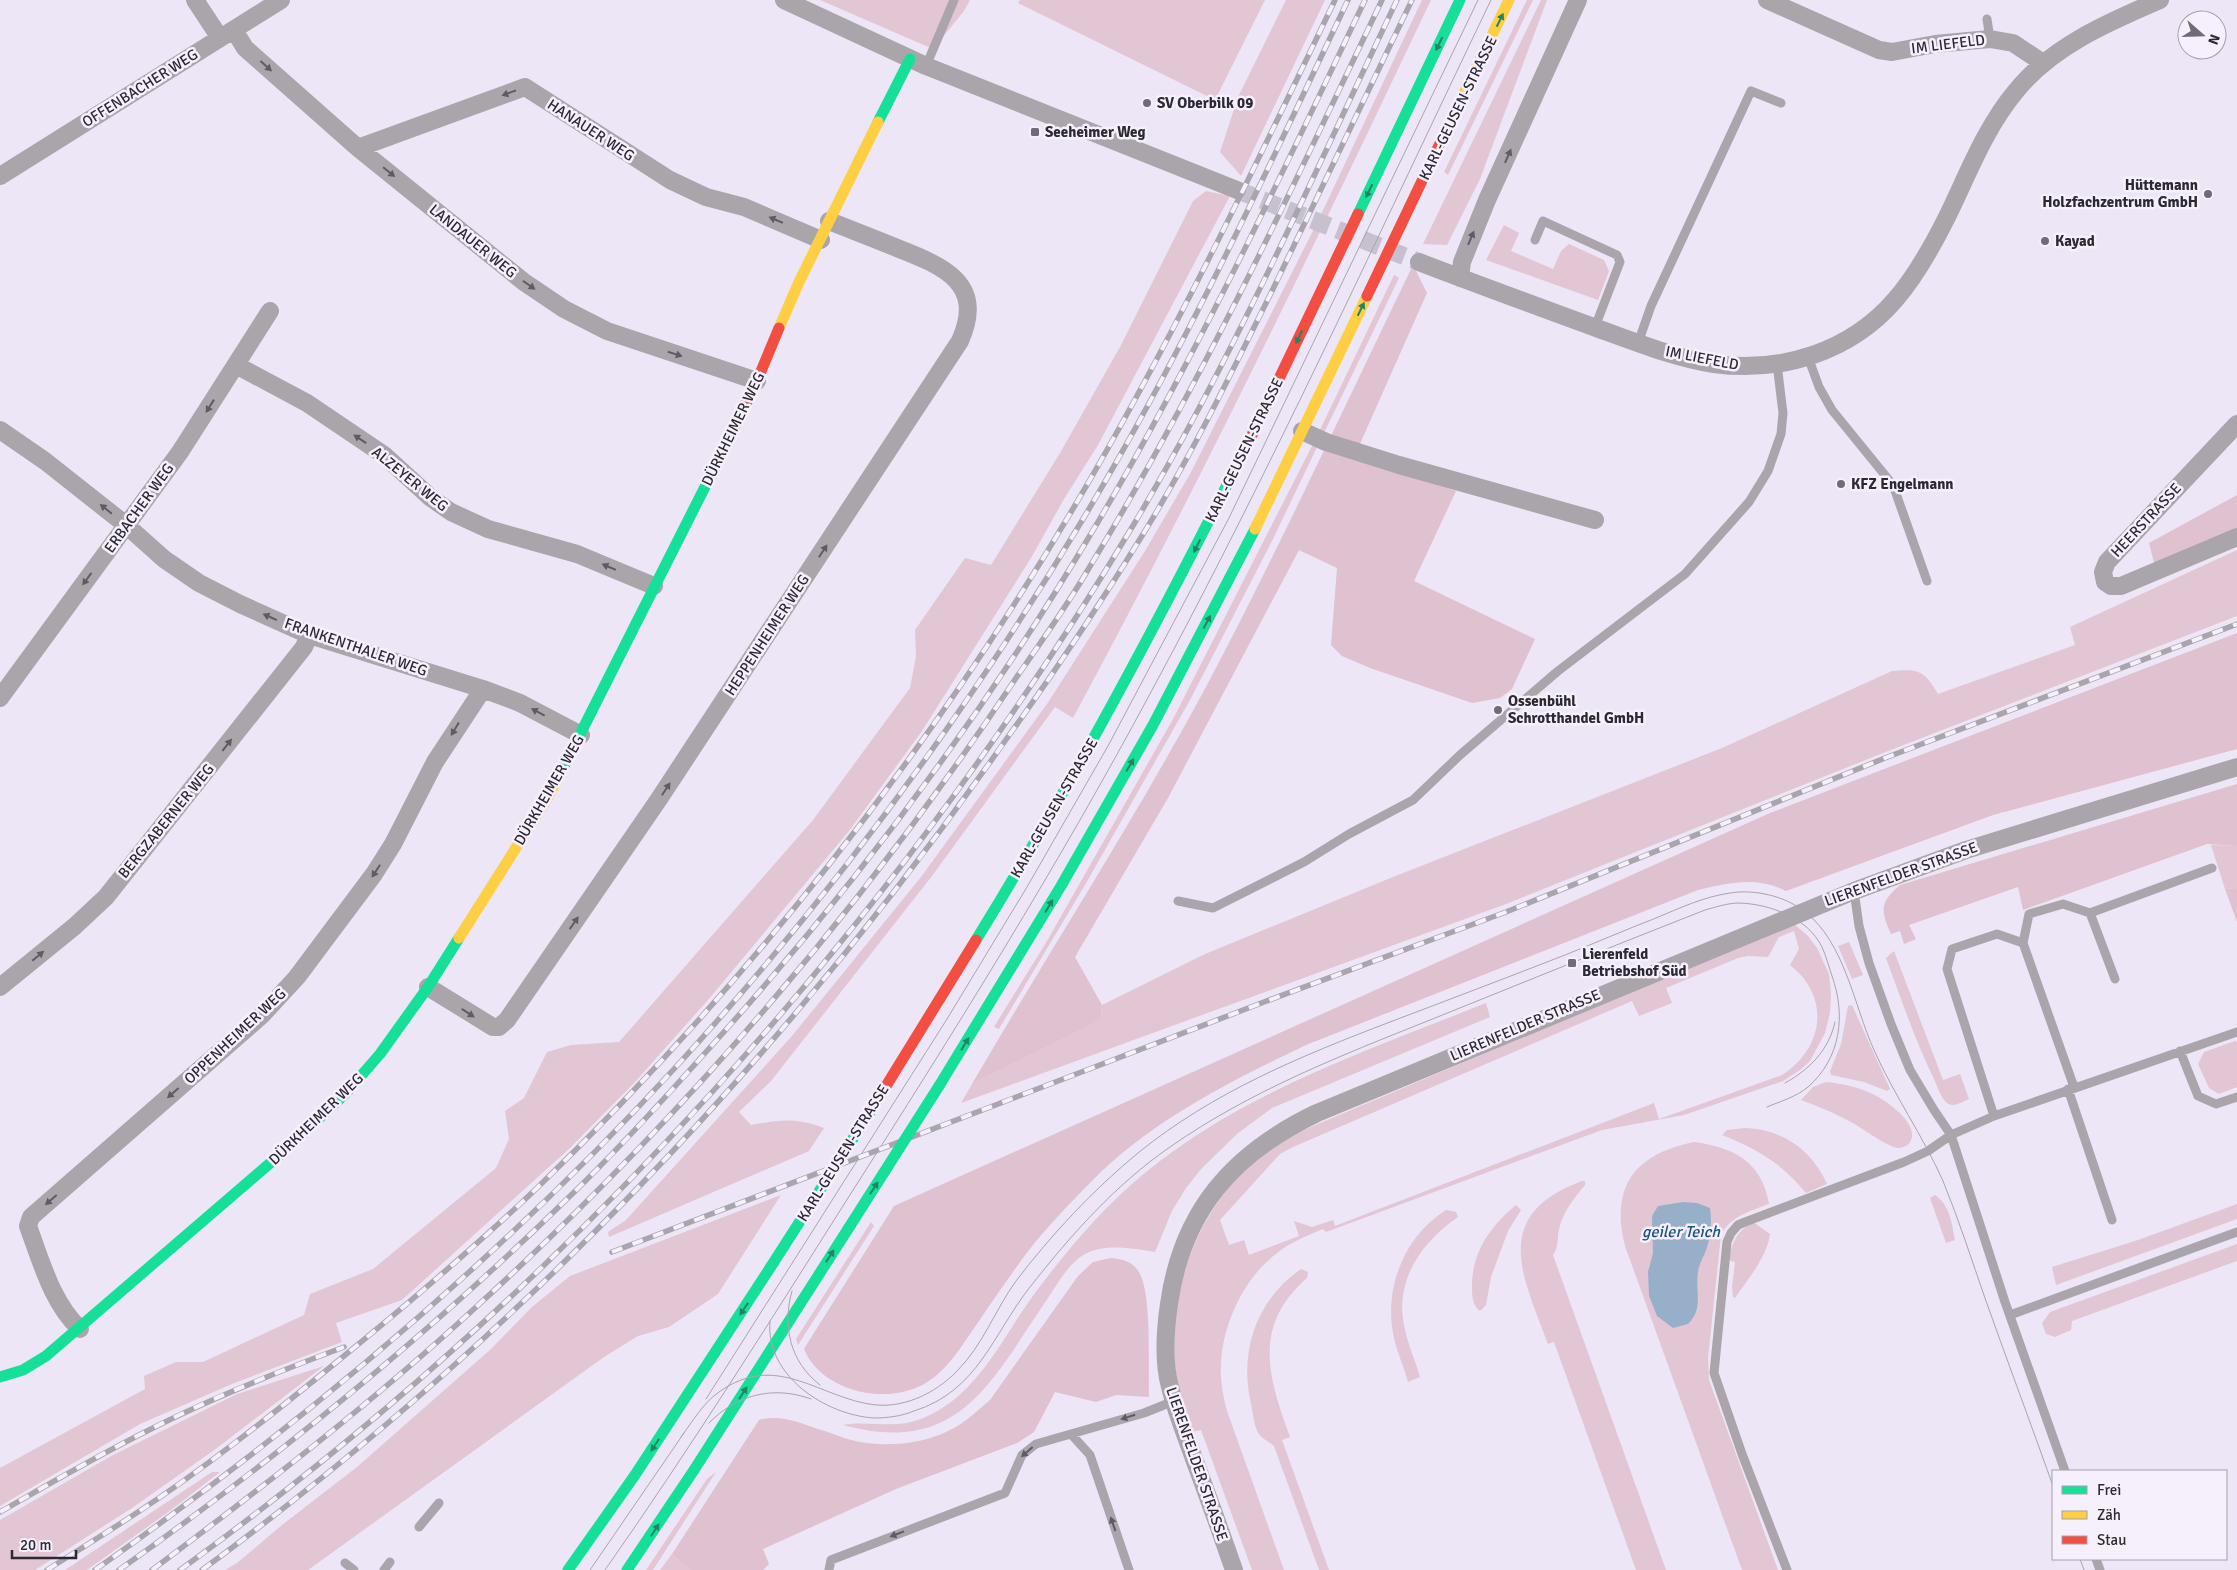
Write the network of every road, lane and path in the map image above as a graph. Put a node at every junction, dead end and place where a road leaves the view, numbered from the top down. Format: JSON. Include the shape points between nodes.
{"nodes":[{"id":1,"x":195,"y":0,"type":"edge"},
{"id":2,"x":281,"y":0,"type":"edge"},
{"id":3,"x":784,"y":0,"type":"edge"},
{"id":4,"x":954,"y":0,"type":"edge"},
{"id":5,"x":1460,"y":0,"type":"edge"},
{"id":6,"x":1509,"y":0,"type":"edge"},
{"id":7,"x":1578,"y":0,"type":"edge"},
{"id":8,"x":1767,"y":0,"type":"edge"},
{"id":9,"x":2160,"y":0,"type":"edge"},
{"id":10,"x":1987,"y":18,"type":"dead end"},
{"id":11,"x":227,"y":34,"type":"junction"},
{"id":12,"x":1990,"y":39,"type":"junction"},
{"id":13,"x":918,"y":63,"type":"junction"},
{"id":14,"x":2043,"y":63,"type":"junction"},
{"id":15,"x":1781,"y":103,"type":"dead end"},
{"id":16,"x":358,"y":148,"type":"junction"},
{"id":17,"x":0,"y":176,"type":"edge"},
{"id":18,"x":1237,"y":190,"type":"tunnel mouth"},
{"id":19,"x":829,"y":221,"type":"junction"},
{"id":20,"x":820,"y":240,"type":"junction"},
{"id":21,"x":1535,"y":240,"type":"dead end"},
{"id":22,"x":1420,"y":262,"type":"tunnel mouth"},
{"id":23,"x":1460,"y":278,"type":"junction"},
{"id":24,"x":270,"y":312,"type":"dead end"},
{"id":25,"x":1595,"y":327,"type":"junction"},
{"id":26,"x":1638,"y":343,"type":"junction"},
{"id":27,"x":1808,"y":358,"type":"junction"},
{"id":28,"x":1777,"y":364,"type":"junction"},
{"id":29,"x":236,"y":365,"type":"junction"},
{"id":30,"x":757,"y":381,"type":"junction"},
{"id":31,"x":2237,"y":424,"type":"edge"},
{"id":32,"x":0,"y":430,"type":"edge"},
{"id":33,"x":1302,"y":431,"type":"junction"},
{"id":34,"x":1595,"y":520,"type":"dead end"},
{"id":35,"x":126,"y":525,"type":"junction"},
{"id":36,"x":2237,"y":537,"type":"edge"},
{"id":37,"x":1927,"y":581,"type":"dead end"},
{"id":38,"x":654,"y":586,"type":"junction"},
{"id":39,"x":309,"y":635,"type":"junction"},
{"id":40,"x":483,"y":689,"type":"junction"},
{"id":41,"x":0,"y":698,"type":"edge"},
{"id":42,"x":581,"y":736,"type":"junction"},
{"id":43,"x":2237,"y":767,"type":"edge"},
{"id":44,"x":2212,"y":868,"type":"dead end"},
{"id":45,"x":1854,"y":891,"type":"junction"},
{"id":46,"x":1178,"y":901,"type":"dead end"},
{"id":47,"x":2090,"y":913,"type":"junction"},
{"id":48,"x":2023,"y":943,"type":"junction"},
{"id":49,"x":2115,"y":979,"type":"dead end"},
{"id":50,"x":0,"y":987,"type":"edge"},
{"id":51,"x":428,"y":987,"type":"junction"},
{"id":52,"x":2237,"y":1032,"type":"edge"},
{"id":53,"x":2180,"y":1051,"type":"junction"},
{"id":54,"x":2071,"y":1088,"type":"junction"},
{"id":55,"x":2237,"y":1097,"type":"edge"},
{"id":56,"x":1994,"y":1116,"type":"junction"},
{"id":57,"x":1951,"y":1135,"type":"junction"},
{"id":58,"x":2112,"y":1220,"type":"dead end"},
{"id":59,"x":2237,"y":1232,"type":"edge"},
{"id":60,"x":2010,"y":1315,"type":"junction"},
{"id":61,"x":80,"y":1329,"type":"junction"},
{"id":62,"x":0,"y":1377,"type":"edge"},
{"id":63,"x":1174,"y":1400,"type":"junction"},
{"id":64,"x":1072,"y":1434,"type":"junction"},
{"id":65,"x":2065,"y":1470,"type":"edge"},
{"id":66,"x":439,"y":1503,"type":"dead end"},
{"id":67,"x":419,"y":1528,"type":"dead end"},
{"id":68,"x":390,"y":1562,"type":"dead end"},
{"id":69,"x":345,"y":1563,"type":"dead end"},
{"id":70,"x":354,"y":1570,"type":"edge"},
{"id":71,"x":384,"y":1570,"type":"edge"},
{"id":72,"x":568,"y":1570,"type":"edge"},
{"id":73,"x":628,"y":1570,"type":"edge"},
{"id":74,"x":829,"y":1570,"type":"edge"},
{"id":75,"x":1129,"y":1570,"type":"edge"},
{"id":76,"x":1234,"y":1570,"type":"edge"},
{"id":77,"x":1787,"y":1570,"type":"edge"}],
"edges":[{"from":1,"to":11,"type":"street","name":"LANDAUER WEG"},
{"from":2,"to":11,"type":"street","name":"OFFENBACHER WEG"},
{"from":3,"to":13,"type":"street"},
{"from":4,"to":13,"type":"lane"},
{"from":5,"to":72,"type":"main road","name":"KARL-GEUSEN-STRASSE","one_way":true,"bridge":true,"via":[[1275,388],[1101,727],[1020,868],[870,1112],[636,1475]]},
{"from":33,"to":6,"type":"main road","name":"KARL-GEUSEN-STRASSE","one_way":true},
{"from":23,"to":7,"type":"street","one_way":true,"via":[[1462,262],[1488,200]]},
{"from":8,"to":12,"type":"street","name":"IM LIEFELD","via":[[1879,50],[1892,52]]},
{"from":9,"to":14,"type":"street","name":"IM LIEFELD","via":[[2118,18]]},
{"from":10,"to":12,"type":"lane"},
{"from":11,"to":16,"type":"street","name":"LANDAUER WEG","one_way":true},
{"from":11,"to":17,"type":"street","name":"OFFENBACHER WEG"},
{"from":12,"to":14,"type":"street","name":"IM LIEFELD","via":[[2013,43]]},
{"from":13,"to":18,"type":"street"},
{"from":13,"to":19,"type":"main road","name":"DÜRKHEIMER WEG"},
{"from":14,"to":27,"type":"street","name":"IM LIEFELD","via":[[1998,113],[1930,249],[1896,300],[1851,338]]},
{"from":15,"to":26,"type":"lane","via":[[1751,91],[1651,306]]},
{"from":20,"to":16,"type":"street","name":"HANAUER WEG","one_way":true,"via":[[670,180],[524,87]]},
{"from":16,"to":30,"type":"street","name":"LANDAUER WEG","one_way":true,"via":[[524,282],[564,309],[606,331]]},
{"from":19,"to":20,"type":"main road","name":"DÜRKHEIMER WEG"},
{"from":51,"to":19,"type":"street","name":"HEPPENHEIMER WEG","one_way":true,"via":[[493,1027],[499,1027],[507,1020],[664,791],[960,341],[965,328],[967,300],[954,277],[931,261]]},
{"from":20,"to":30,"type":"main road","name":"DÜRKHEIMER WEG"},
{"from":21,"to":25,"type":"lane","via":[[1544,221],[1617,255],[1620,262]]},
{"from":22,"to":23,"type":"street","name":"IM LIEFELD"},
{"from":23,"to":25,"type":"street","name":"IM LIEFELD"},
{"from":24,"to":29,"type":"street","name":"ERBACHER WEG"},
{"from":25,"to":26,"type":"street","name":"IM LIEFELD"},
{"from":26,"to":28,"type":"street","name":"IM LIEFELD","via":[[1712,364],[1749,367]]},
{"from":27,"to":28,"type":"street","name":"IM LIEFELD"},
{"from":27,"to":37,"type":"lane","via":[[1832,410],[1893,485]]},
{"from":28,"to":46,"type":"lane","via":[[1783,413],[1781,434],[1768,471],[1749,502],[1685,574],[1558,671],[1413,800],[1304,862],[1213,908]]},
{"from":29,"to":35,"type":"street","name":"ERBACHER WEG","one_way":true,"via":[[184,447]]},
{"from":38,"to":29,"type":"street","name":"ALZEYER WEG","one_way":true,"via":[[577,554],[488,529],[451,512],[384,455],[307,403]]},
{"from":30,"to":38,"type":"main road","name":"DÜRKHEIMER WEG"},
{"from":31,"to":36,"type":"street","name":"HEERSTRASSE","via":[[2107,562],[2103,572],[2105,582],[2121,586]]},
{"from":35,"to":32,"type":"street","name":"FRANKENTHALER WEG","one_way":true,"via":[[45,460]]},
{"from":33,"to":34,"type":"street","via":[[1326,442],[1400,465]]},
{"from":73,"to":33,"type":"main road","name":"KARL-GEUSEN-STRASSE","one_way":true,"bridge":true,"via":[[939,1086],[1056,894],[1153,725]]},
{"from":39,"to":35,"type":"street","name":"FRANKENTHALER WEG","one_way":true,"via":[[199,583],[164,559]]},
{"from":35,"to":41,"type":"street","name":"ERBACHER WEG","one_way":true},
{"from":38,"to":42,"type":"main road","name":"DÜRKHEIMER WEG"},
{"from":39,"to":40,"type":"street","name":"FRANKENTHALER WEG"},
{"from":50,"to":39,"type":"street","name":"BERGZABERNER WEG","one_way":true,"via":[[75,926],[106,896],[304,648]]},
{"from":42,"to":40,"type":"street","name":"FRANKENTHALER WEG","one_way":true,"via":[[520,703]]},
{"from":40,"to":61,"type":"street","name":"OPPENHEIMER WEG","one_way":true,"via":[[435,762],[374,874],[297,977],[262,1015],[31,1217],[28,1226],[51,1287],[71,1321]]},
{"from":42,"to":51,"type":"main road","name":"DÜRKHEIMER WEG","via":[[548,797]]},
{"from":43,"to":45,"type":"street","name":"LIERENFELDER STRASSE","via":[[1966,850]]},
{"from":44,"to":47,"type":"lane"},
{"from":45,"to":57,"type":"lane","via":[[1869,963],[1910,1070]]},
{"from":45,"to":63,"type":"street","name":"LIERENFELDER STRASSE","via":[[1317,1113],[1264,1143],[1216,1186],[1195,1218],[1180,1252],[1170,1292],[1165,1342]]},
{"from":47,"to":48,"type":"lane","via":[[2063,904],[2029,914]]},
{"from":47,"to":49,"type":"lane"},
{"from":48,"to":54,"type":"lane"},
{"from":48,"to":56,"type":"lane","via":[[1997,934],[1952,949],[1947,969]]},
{"from":51,"to":61,"type":"main road","name":"DÜRKHEIMER WEG","via":[[380,1054],[346,1093]]},
{"from":52,"to":53,"type":"lane"},
{"from":53,"to":54,"type":"lane"},
{"from":53,"to":55,"type":"lane","via":[[2198,1096],[2216,1104]]},
{"from":54,"to":56,"type":"lane"},
{"from":54,"to":58,"type":"lane"},
{"from":56,"to":57,"type":"lane"},
{"from":57,"to":60,"type":"lane"},
{"from":57,"to":77,"type":"lane","via":[[1904,1162],[1738,1226],[1727,1242],[1714,1374]]},
{"from":59,"to":60,"type":"lane"},
{"from":60,"to":65,"type":"lane"},
{"from":61,"to":62,"type":"main road","name":"DÜRKHEIMER WEG","via":[[23,1370]]},
{"from":63,"to":64,"type":"lane","one_way":true,"via":[[1144,1413]]},
{"from":63,"to":76,"type":"street","name":"LIERENFELDER STRASSE"},
{"from":64,"to":74,"type":"lane","one_way":true,"via":[[1036,1444],[1022,1455],[1005,1493],[831,1560]]},
{"from":75,"to":64,"type":"lane","one_way":true,"via":[[1090,1455]]},
{"from":66,"to":67,"type":"lane"},
{"from":68,"to":71,"type":"lane"},
{"from":69,"to":70,"type":"lane"}]}
